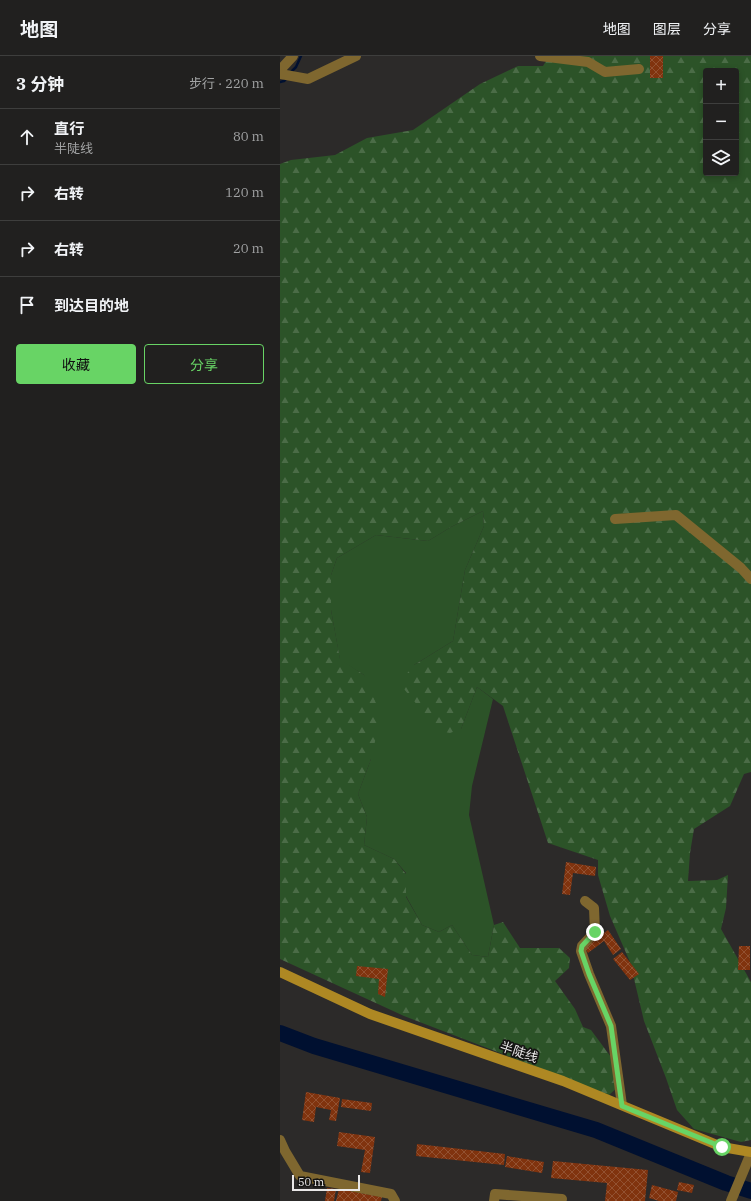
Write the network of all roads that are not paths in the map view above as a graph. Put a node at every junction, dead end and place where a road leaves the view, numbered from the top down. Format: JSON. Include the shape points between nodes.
{"nodes":[{"id":1,"x":293,"y":56,"type":"edge"},
{"id":2,"x":356,"y":56,"type":"edge"},
{"id":3,"x":540,"y":56,"type":"edge"},
{"id":4,"x":576,"y":58,"type":"edge"},
{"id":5,"x":639,"y":69,"type":"dead end"},
{"id":6,"x":281,"y":73,"type":"edge"},
{"id":7,"x":615,"y":519,"type":"dead end"},
{"id":8,"x":751,"y":579,"type":"edge"},
{"id":9,"x":585,"y":901,"type":"dead end"},
{"id":10,"x":280,"y":972,"type":"edge"},
{"id":11,"x":622,"y":1106,"type":"junction"},
{"id":12,"x":280,"y":1140,"type":"edge"},
{"id":13,"x":751,"y":1153,"type":"edge"},
{"id":14,"x":562,"y":1198,"type":"dead end"},
{"id":15,"x":395,"y":1201,"type":"edge"},
{"id":16,"x":494,"y":1201,"type":"edge"},
{"id":17,"x":731,"y":1201,"type":"edge"}],
"edges":[{"from":1,"to":6,"type":"street"},
{"from":2,"to":6,"type":"street","via":[[308,79]]},
{"from":3,"to":4,"type":"street"},
{"from":4,"to":5,"type":"street","via":[[605,72]]},
{"from":7,"to":8,"type":"street","via":[[676,515]]},
{"from":9,"to":11,"type":"street","via":[[594,908],[595,932],[582,946],[581,951],[611,1026]]},
{"from":10,"to":11,"type":"street","name":"半陡线","via":[[370,1014],[562,1081]]},
{"from":11,"to":13,"type":"street","name":"半陡线","via":[[722,1147]]},
{"from":12,"to":15,"type":"street","via":[[300,1176],[391,1194]]},
{"from":13,"to":17,"type":"street"},
{"from":14,"to":16,"type":"street","via":[[495,1194]]}]}
